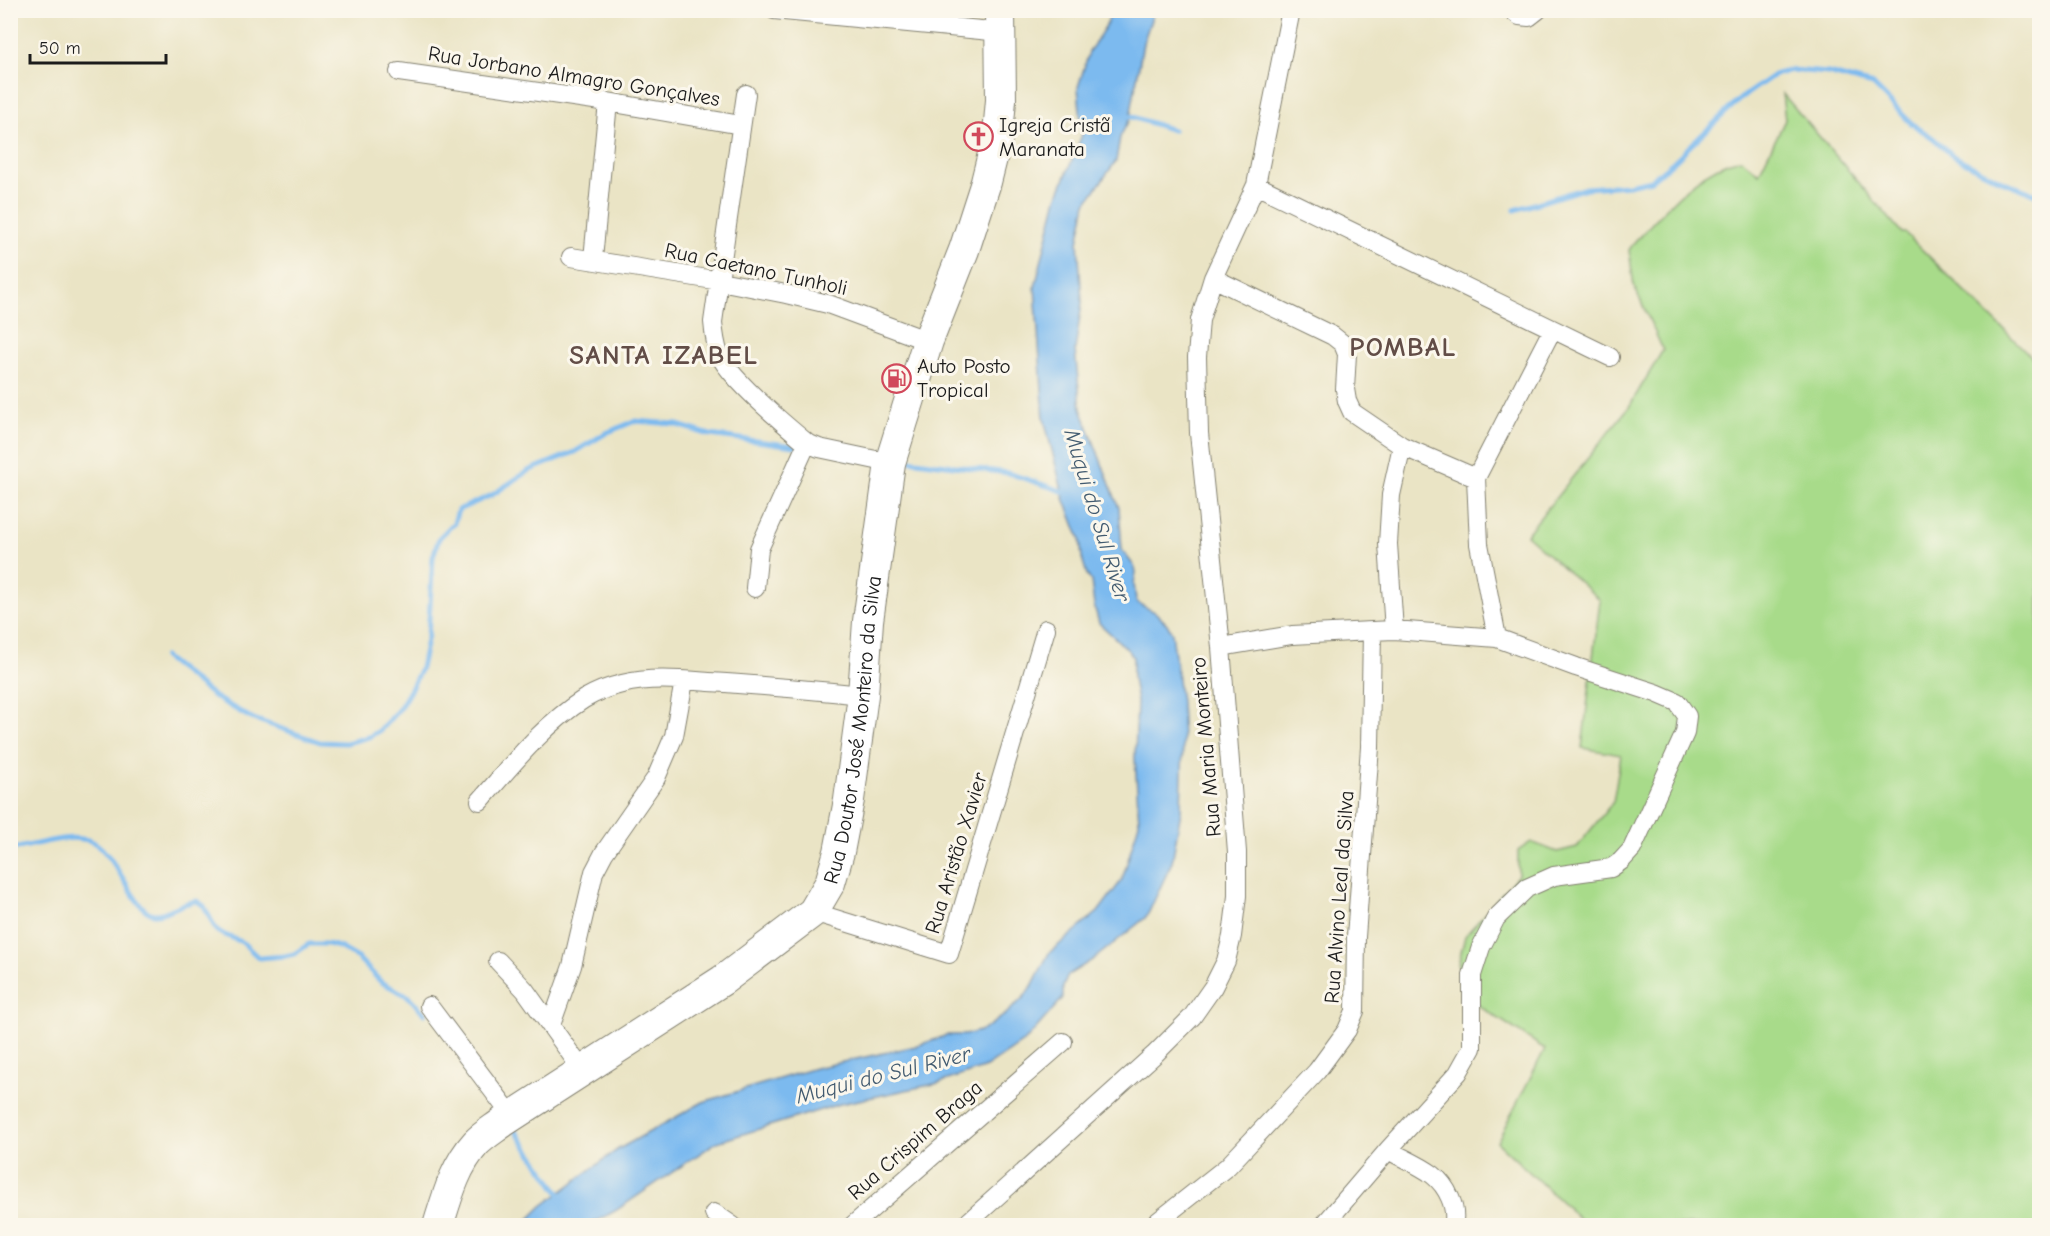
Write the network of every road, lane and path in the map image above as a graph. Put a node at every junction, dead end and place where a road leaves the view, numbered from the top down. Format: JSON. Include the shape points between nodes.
{"nodes":[{"id":1,"x":774,"y":10,"type":"edge"},
{"id":2,"x":1291,"y":10,"type":"edge"},
{"id":3,"x":1512,"y":10,"type":"edge"},
{"id":4,"x":1538,"y":10,"type":"edge"},
{"id":5,"x":1000,"y":34,"type":"edge"},
{"id":6,"x":399,"y":72,"type":"dead end"},
{"id":7,"x":746,"y":94,"type":"dead end"},
{"id":8,"x":608,"y":102,"type":"junction"},
{"id":9,"x":741,"y":125,"type":"junction"},
{"id":10,"x":1257,"y":176,"type":"junction"},
{"id":11,"x":571,"y":257,"type":"dead end"},
{"id":12,"x":593,"y":259,"type":"junction"},
{"id":13,"x":1213,"y":278,"type":"junction"},
{"id":14,"x":720,"y":281,"type":"junction"},
{"id":15,"x":1552,"y":330,"type":"junction"},
{"id":16,"x":928,"y":340,"type":"junction"},
{"id":17,"x":1610,"y":357,"type":"dead end"},
{"id":18,"x":807,"y":443,"type":"junction"},
{"id":19,"x":1402,"y":446,"type":"junction"},
{"id":20,"x":890,"y":463,"type":"junction"},
{"id":21,"x":1476,"y":478,"type":"junction"},
{"id":22,"x":755,"y":588,"type":"dead end"},
{"id":23,"x":1046,"y":629,"type":"dead end"},
{"id":24,"x":1394,"y":630,"type":"junction"},
{"id":25,"x":1372,"y":631,"type":"junction"},
{"id":26,"x":1497,"y":638,"type":"junction"},
{"id":27,"x":1221,"y":647,"type":"junction"},
{"id":28,"x":684,"y":681,"type":"junction"},
{"id":29,"x":863,"y":695,"type":"junction"},
{"id":30,"x":480,"y":801,"type":"dead end"},
{"id":31,"x":813,"y":912,"type":"junction"},
{"id":32,"x":498,"y":961,"type":"dead end"},
{"id":33,"x":429,"y":1006,"type":"dead end"},
{"id":34,"x":551,"y":1025,"type":"junction"},
{"id":35,"x":1063,"y":1042,"type":"dead end"},
{"id":36,"x":583,"y":1071,"type":"junction"},
{"id":37,"x":512,"y":1116,"type":"junction"},
{"id":38,"x":1388,"y":1150,"type":"junction"},
{"id":39,"x":714,"y":1213,"type":"dead end"},
{"id":40,"x":438,"y":1226,"type":"edge"},
{"id":41,"x":732,"y":1226,"type":"edge"},
{"id":42,"x":852,"y":1226,"type":"edge"},
{"id":43,"x":964,"y":1226,"type":"edge"},
{"id":44,"x":1152,"y":1226,"type":"edge"},
{"id":45,"x":1323,"y":1226,"type":"edge"},
{"id":46,"x":1453,"y":1226,"type":"edge"}],
"edges":[{"from":1,"to":5,"type":"street"},
{"from":2,"to":10,"type":"street","name":"Rua Maria Monteiro"},
{"from":3,"to":4,"type":"street","via":[[1529,17]]},
{"from":5,"to":16,"type":"main road","name":"Rua Doutor José Monteiro da Silva","via":[[998,134],[964,250]]},
{"from":6,"to":8,"type":"street","name":"Rua Jorbano Almagro Gonçalves"},
{"from":7,"to":9,"type":"street"},
{"from":8,"to":9,"type":"street","name":"Rua Jorbano Almagro Gonçalves"},
{"from":8,"to":12,"type":"street"},
{"from":9,"to":14,"type":"street"},
{"from":10,"to":13,"type":"street","name":"Rua Maria Monteiro"},
{"from":10,"to":15,"type":"street"},
{"from":11,"to":12,"type":"street","name":"Rua Caetano Tunholi"},
{"from":12,"to":14,"type":"street","name":"Rua Caetano Tunholi"},
{"from":13,"to":19,"type":"street","via":[[1343,344],[1347,354],[1345,389],[1353,412]]},
{"from":13,"to":27,"type":"street","name":"Rua Maria Monteiro","via":[[1200,320],[1198,433]]},
{"from":14,"to":16,"type":"street","name":"Rua Caetano Tunholi","via":[[828,304]]},
{"from":14,"to":18,"type":"street","via":[[713,322],[720,356],[732,374]]},
{"from":15,"to":17,"type":"street"},
{"from":15,"to":21,"type":"street"},
{"from":16,"to":20,"type":"main road","name":"Rua Doutor José Monteiro da Silva"},
{"from":18,"to":20,"type":"street"},
{"from":18,"to":22,"type":"street","via":[[759,549]]},
{"from":19,"to":21,"type":"street"},
{"from":19,"to":24,"type":"street","via":[[1391,495],[1388,544]]},
{"from":20,"to":29,"type":"main road","name":"Rua Doutor José Monteiro da Silva","via":[[868,621]]},
{"from":21,"to":26,"type":"street","via":[[1479,544]]},
{"from":23,"to":31,"type":"street","name":"Rua Aristão Xavier","via":[[949,954]]},
{"from":24,"to":25,"type":"street"},
{"from":24,"to":26,"type":"street"},
{"from":25,"to":27,"type":"street","via":[[1292,635]]},
{"from":25,"to":44,"type":"street","name":"Rua Alvino Leal da Silva","via":[[1370,747],[1356,937],[1355,1011],[1347,1030],[1317,1071],[1228,1166]]},
{"from":26,"to":38,"type":"street","via":[[1677,702],[1687,716],[1685,733],[1632,849],[1621,861],[1611,868],[1554,876],[1527,888],[1496,918],[1472,975],[1472,1048],[1458,1073]]},
{"from":27,"to":43,"type":"street","name":"Rua Maria Monteiro","via":[[1237,852],[1237,896],[1226,961],[1192,1017]]},
{"from":28,"to":29,"type":"street"},
{"from":28,"to":30,"type":"street","via":[[624,683],[584,699],[535,740]]},
{"from":28,"to":34,"type":"street","via":[[674,736],[656,778],[594,872],[572,966]]},
{"from":29,"to":31,"type":"main road","name":"Rua Doutor José Monteiro da Silva","via":[[839,852],[830,883]]},
{"from":31,"to":36,"type":"main road","name":"Rua Doutor José Monteiro da Silva","via":[[723,980]]},
{"from":32,"to":34,"type":"street"},
{"from":33,"to":37,"type":"street"},
{"from":34,"to":36,"type":"street"},
{"from":35,"to":42,"type":"street","name":"Rua Crispim Braga"},
{"from":36,"to":37,"type":"main road","name":"Rua Doutor José Monteiro da Silva"},
{"from":37,"to":40,"type":"main road","name":"Rua Doutor José Monteiro da Silva","via":[[477,1142],[460,1164]]},
{"from":38,"to":45,"type":"street"},
{"from":38,"to":46,"type":"street","via":[[1434,1176],[1452,1199]]},
{"from":39,"to":41,"type":"street"}]}
